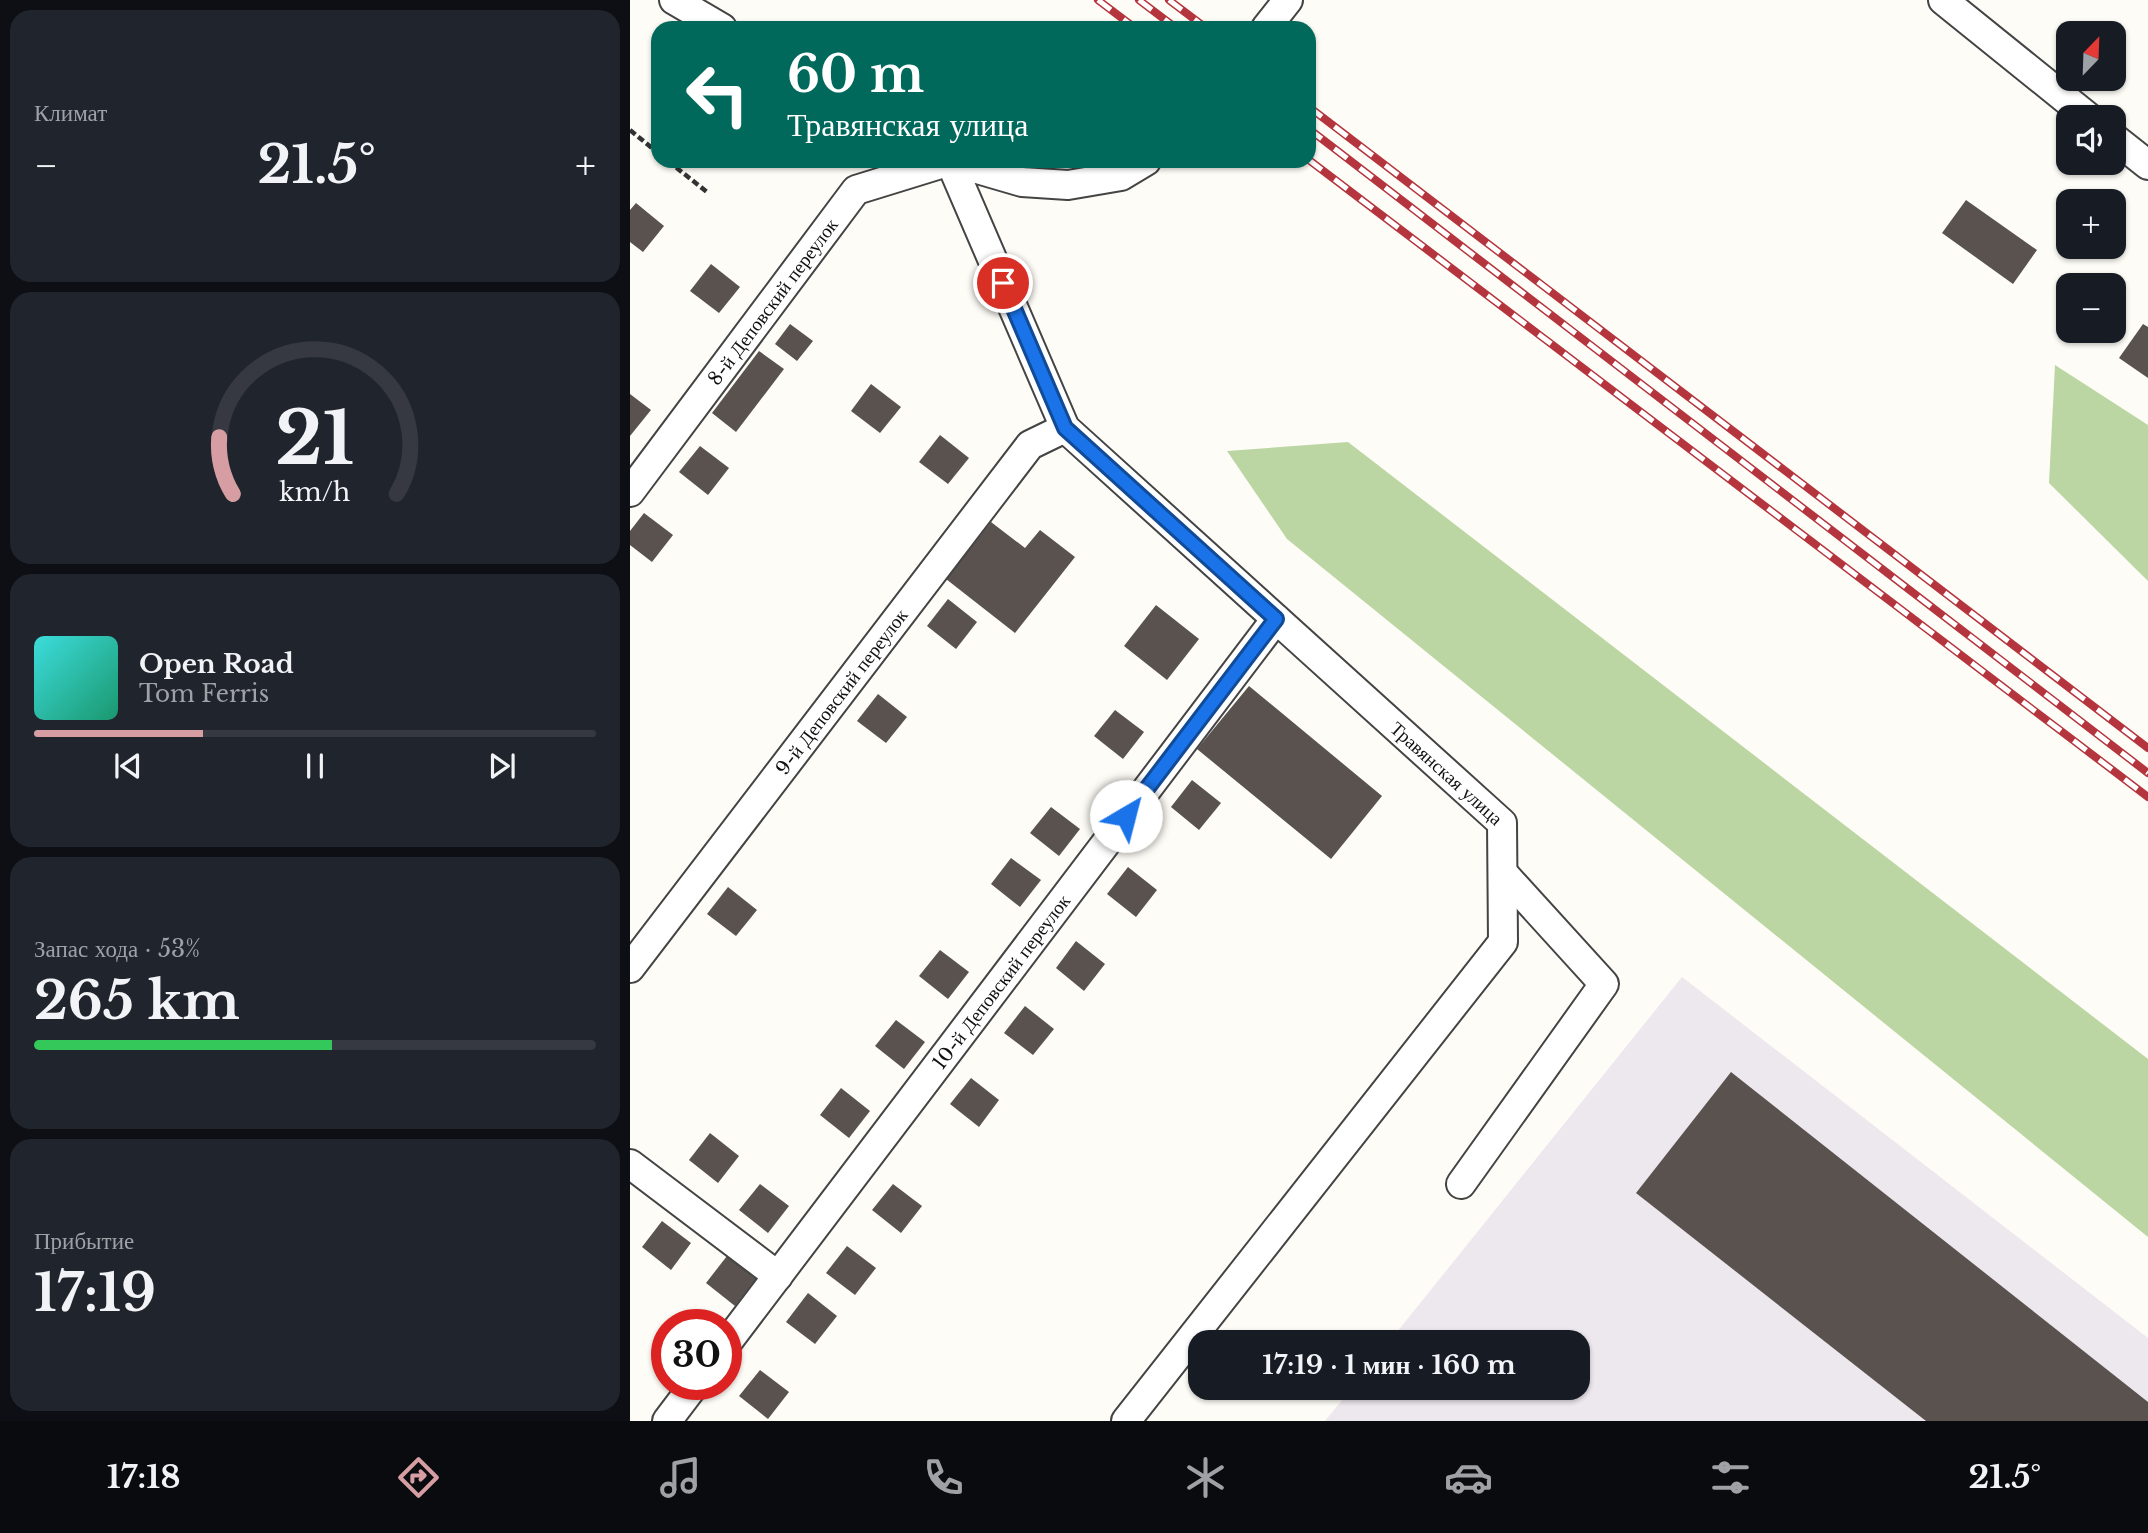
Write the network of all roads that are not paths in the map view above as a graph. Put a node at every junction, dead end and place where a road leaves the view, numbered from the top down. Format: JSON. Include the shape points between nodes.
{"nodes":[{"id":1,"x":674,"y":0,"type":"edge"},
{"id":2,"x":1288,"y":0,"type":"edge"},
{"id":3,"x":1943,"y":0,"type":"edge"},
{"id":4,"x":710,"y":21,"type":"edge"},
{"id":5,"x":1272,"y":21,"type":"edge"},
{"id":6,"x":2073,"y":105,"type":"edge"},
{"id":7,"x":2126,"y":148,"type":"edge"},
{"id":8,"x":2148,"y":165,"type":"edge"},
{"id":9,"x":927,"y":168,"type":"edge"},
{"id":10,"x":953,"y":168,"type":"edge"},
{"id":11,"x":974,"y":168,"type":"edge"},
{"id":12,"x":1134,"y":168,"type":"edge"},
{"id":13,"x":1065,"y":428,"type":"junction"},
{"id":14,"x":630,"y":492,"type":"edge"},
{"id":15,"x":1276,"y":619,"type":"junction"},
{"id":16,"x":1503,"y":873,"type":"junction"},
{"id":17,"x":630,"y":968,"type":"edge"},
{"id":18,"x":630,"y":1164,"type":"edge"},
{"id":19,"x":1461,"y":1184,"type":"dead end"},
{"id":20,"x":778,"y":1276,"type":"junction"},
{"id":21,"x":742,"y":1322,"type":"edge"},
{"id":22,"x":683,"y":1400,"type":"edge"},
{"id":23,"x":667,"y":1421,"type":"edge"},
{"id":24,"x":1126,"y":1421,"type":"edge"}],
"edges":[{"from":1,"to":4,"type":"street"},
{"from":2,"to":5,"type":"street"},
{"from":3,"to":6,"type":"street"},
{"from":7,"to":8,"type":"street"},
{"from":9,"to":14,"type":"street","name":"8-й Деповский переулок","via":[[856,190]]},
{"from":10,"to":13,"type":"street","name":"Травянская улица"},
{"from":11,"to":12,"type":"street","via":[[1022,182],[1068,185],[1121,176]]},
{"from":13,"to":15,"type":"street","name":"Травянская улица"},
{"from":13,"to":17,"type":"street","name":"9-й Деповский переулок","via":[[1030,445]]},
{"from":15,"to":16,"type":"street","name":"Травянская улица","via":[[1502,823]]},
{"from":15,"to":20,"type":"street","name":"10-й Деповский переулок"},
{"from":16,"to":19,"type":"street","via":[[1604,984]]},
{"from":16,"to":24,"type":"street","name":"Травянская улица","via":[[1503,942]]},
{"from":18,"to":20,"type":"street"},
{"from":20,"to":21,"type":"street","name":"10-й Деповский переулок"},
{"from":22,"to":23,"type":"street"}]}
